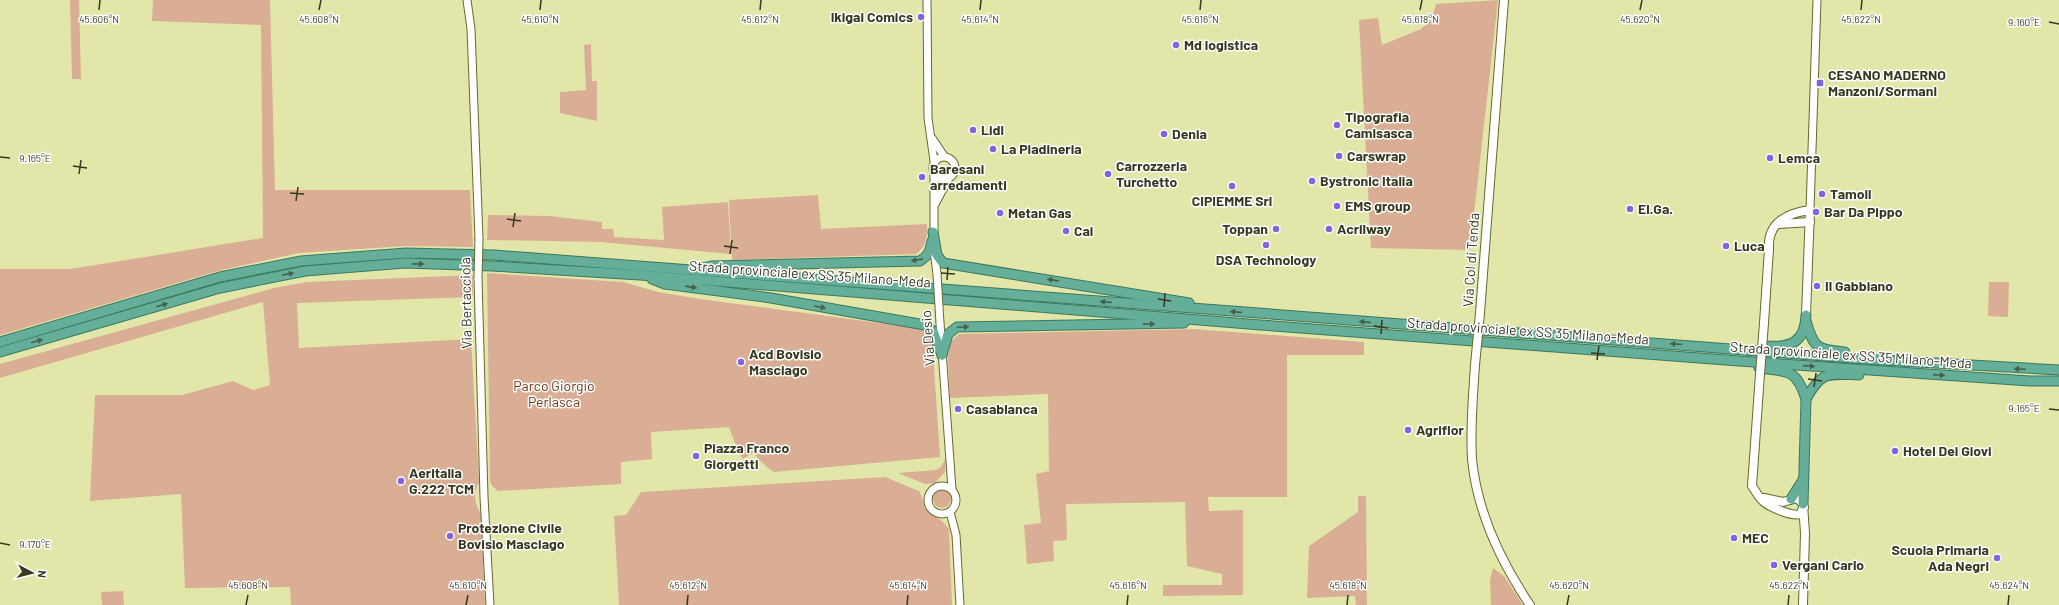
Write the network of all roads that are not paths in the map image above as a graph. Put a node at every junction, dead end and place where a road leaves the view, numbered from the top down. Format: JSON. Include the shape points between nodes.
{"nodes":[{"id":1,"x":467,"y":0,"type":"edge"},
{"id":2,"x":927,"y":0,"type":"edge"},
{"id":3,"x":1504,"y":0,"type":"edge"},
{"id":4,"x":1817,"y":0,"type":"edge"},
{"id":5,"x":930,"y":135,"type":"junction"},
{"id":6,"x":944,"y":156,"type":"junction"},
{"id":7,"x":934,"y":161,"type":"junction"},
{"id":8,"x":934,"y":174,"type":"junction"},
{"id":9,"x":949,"y":178,"type":"junction"},
{"id":10,"x":934,"y":206,"type":"junction"},
{"id":11,"x":1810,"y":210,"type":"junction"},
{"id":12,"x":1810,"y":222,"type":"junction"},
{"id":13,"x":1776,"y":225,"type":"junction"},
{"id":14,"x":933,"y":231,"type":"junction"},
{"id":15,"x":691,"y":270,"type":"junction"},
{"id":16,"x":640,"y":275,"type":"junction"},
{"id":17,"x":1215,"y":310,"type":"junction"},
{"id":18,"x":1806,"y":317,"type":"junction"},
{"id":19,"x":1236,"y":322,"type":"junction"},
{"id":20,"x":0,"y":342,"type":"edge"},
{"id":21,"x":1729,"y":349,"type":"junction"},
{"id":22,"x":0,"y":352,"type":"edge"},
{"id":23,"x":942,"y":355,"type":"junction"},
{"id":24,"x":1863,"y":360,"type":"junction"},
{"id":25,"x":1739,"y":361,"type":"junction"},
{"id":26,"x":2059,"y":370,"type":"edge"},
{"id":27,"x":1881,"y":371,"type":"junction"},
{"id":28,"x":2059,"y":381,"type":"edge"},
{"id":29,"x":1806,"y":399,"type":"junction"},
{"id":30,"x":950,"y":468,"type":"junction"},
{"id":31,"x":1805,"y":474,"type":"junction"},
{"id":32,"x":942,"y":485,"type":"junction"},
{"id":33,"x":952,"y":489,"type":"junction"},
{"id":34,"x":1759,"y":497,"type":"junction"},
{"id":35,"x":1791,"y":499,"type":"junction"},
{"id":36,"x":1804,"y":506,"type":"junction"},
{"id":37,"x":950,"y":512,"type":"junction"},
{"id":38,"x":942,"y":514,"type":"junction"},
{"id":39,"x":1792,"y":515,"type":"junction"},
{"id":40,"x":954,"y":528,"type":"junction"},
{"id":41,"x":1805,"y":533,"type":"junction"},
{"id":42,"x":490,"y":605,"type":"edge"},
{"id":43,"x":960,"y":605,"type":"edge"},
{"id":44,"x":1530,"y":605,"type":"edge"},
{"id":45,"x":1803,"y":605,"type":"edge"}],
"edges":[{"from":1,"to":42,"type":"street","name":"Via Bertacciola","bridge":true,"via":[[471,36],[479,238],[484,497]]},
{"from":2,"to":5,"type":"street"},
{"from":3,"to":44,"type":"main road","name":"Via Col di Tenda","bridge":true,"via":[[1475,364],[1472,460],[1480,500],[1495,545],[1515,584]]},
{"from":4,"to":11,"type":"street"},
{"from":5,"to":6,"type":"street"},
{"from":5,"to":7,"type":"street"},
{"from":6,"to":7,"type":"street"},
{"from":6,"to":9,"type":"street","via":[[951,158],[955,165],[954,173]]},
{"from":7,"to":8,"type":"street"},
{"from":8,"to":9,"type":"street","via":[[941,179]]},
{"from":8,"to":10,"type":"street","name":"Via Desio"},
{"from":9,"to":10,"type":"street","name":"Via Desio"},
{"from":10,"to":14,"type":"street","name":"Via Desio"},
{"from":11,"to":12,"type":"main road"},
{"from":11,"to":13,"type":"main road","via":[[1789,216]]},
{"from":12,"to":13,"type":"main road","via":[[1787,222]]},
{"from":12,"to":18,"type":"main road"},
{"from":13,"to":34,"type":"main road","bridge":true,"via":[[1768,238],[1752,480],[1752,486]]},
{"from":14,"to":15,"type":"highway","one_way":true,"via":[[930,252],[920,261],[711,266]]},
{"from":17,"to":14,"type":"highway","one_way":true,"via":[[1176,300],[943,263],[937,255]]},
{"from":14,"to":23,"type":"street","name":"Via Desio","bridge":true},
{"from":17,"to":15,"type":"highway","name":"Strada provinciale ex SS 35 Milano-Meda","one_way":true},
{"from":15,"to":20,"type":"highway","name":"Strada provinciale ex SS 35 Milano-Meda","via":[[478,255],[406,253],[301,261],[220,277]]},
{"from":16,"to":19,"type":"highway","name":"Strada provinciale ex SS 35 Milano-Meda"},
{"from":22,"to":16,"type":"highway","name":"Strada provinciale ex SS 35 Milano-Meda","one_way":true,"via":[[220,288],[305,271],[404,263]]},
{"from":16,"to":23,"type":"highway","one_way":true,"via":[[665,284],[771,298],[925,325],[933,331]]},
{"from":21,"to":17,"type":"highway","name":"Strada provinciale ex SS 35 Milano-Meda","one_way":true},
{"from":18,"to":21,"type":"highway","via":[[1801,336],[1791,345],[1772,347],[1744,344]]},
{"from":18,"to":24,"type":"highway","via":[[1812,341],[1819,348],[1851,353]]},
{"from":23,"to":19,"type":"highway","one_way":true,"via":[[948,334],[957,327]]},
{"from":19,"to":25,"type":"highway","name":"Strada provinciale ex SS 35 Milano-Meda"},
{"from":21,"to":24,"type":"highway","name":"Strada provinciale ex SS 35 Milano-Meda"},
{"from":23,"to":30,"type":"street","name":"Via Desio"},
{"from":26,"to":24,"type":"highway","name":"Strada provinciale ex SS 35 Milano-Meda","one_way":true},
{"from":25,"to":27,"type":"highway","name":"Strada provinciale ex SS 35 Milano-Meda","one_way":true},
{"from":25,"to":29,"type":"highway","via":[[1747,367],[1794,375],[1801,383]]},
{"from":27,"to":28,"type":"highway","name":"Strada provinciale ex SS 35 Milano-Meda","one_way":true},
{"from":27,"to":29,"type":"highway","via":[[1870,376],[1829,374],[1815,382]]},
{"from":29,"to":31,"type":"highway"},
{"from":30,"to":32,"type":"street","name":"Via Desio"},
{"from":30,"to":33,"type":"street","name":"Via Desio"},
{"from":31,"to":35,"type":"highway"},
{"from":31,"to":36,"type":"highway"},
{"from":32,"to":33,"type":"street"},
{"from":32,"to":38,"type":"street","via":[[933,488],[928,497],[932,511]]},
{"from":33,"to":37,"type":"street","via":[[956,504]]},
{"from":34,"to":35,"type":"main road","via":[[1783,502]]},
{"from":34,"to":39,"type":"main road","via":[[1768,505]]},
{"from":35,"to":36,"type":"main road","via":[[1797,498]]},
{"from":35,"to":39,"type":"main road","via":[[1786,506]]},
{"from":36,"to":39,"type":"main road","via":[[1800,514]]},
{"from":36,"to":41,"type":"main road"},
{"from":37,"to":38,"type":"street"},
{"from":37,"to":40,"type":"street"},
{"from":38,"to":40,"type":"street"},
{"from":39,"to":41,"type":"main road"},
{"from":40,"to":43,"type":"street"},
{"from":41,"to":45,"type":"main road"}]}
